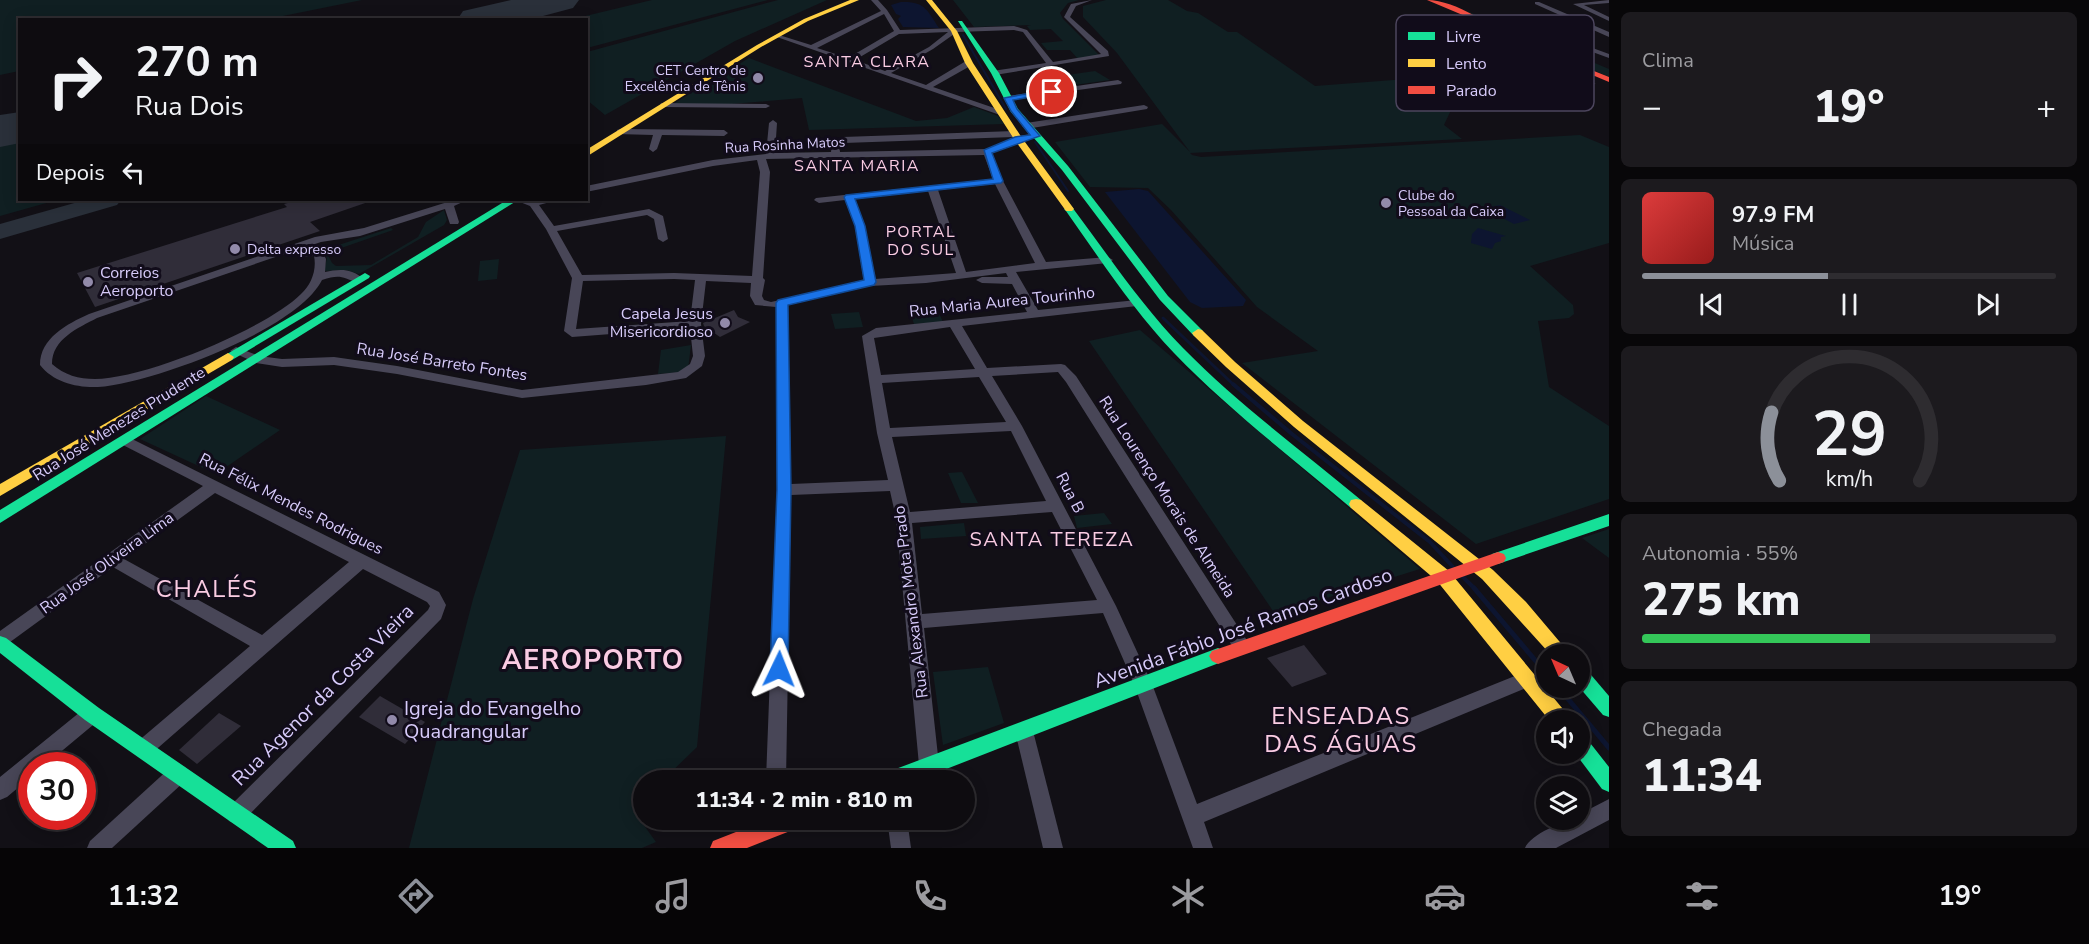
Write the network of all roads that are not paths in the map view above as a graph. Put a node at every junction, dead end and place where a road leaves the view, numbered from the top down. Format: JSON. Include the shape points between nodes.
{"nodes":[{"id":1,"x":840,"y":0,"type":"edge"},
{"id":2,"x":856,"y":0,"type":"edge"},
{"id":3,"x":874,"y":0,"type":"edge"},
{"id":4,"x":929,"y":0,"type":"edge"},
{"id":5,"x":945,"y":0,"type":"edge"},
{"id":6,"x":1089,"y":0,"type":"edge"},
{"id":7,"x":1430,"y":0,"type":"edge"},
{"id":8,"x":1442,"y":0,"type":"edge"},
{"id":9,"x":1609,"y":1,"type":"edge"},
{"id":10,"x":1537,"y":3,"type":"dead end"},
{"id":11,"x":885,"y":11,"type":"junction"},
{"id":12,"x":1467,"y":15,"type":"edge"},
{"id":13,"x":1481,"y":15,"type":"edge"},
{"id":14,"x":1564,"y":15,"type":"edge"},
{"id":15,"x":1609,"y":18,"type":"edge"},
{"id":16,"x":1594,"y":28,"type":"edge"},
{"id":17,"x":960,"y":31,"type":"junction"},
{"id":18,"x":898,"y":32,"type":"junction"},
{"id":19,"x":1609,"y":35,"type":"edge"},
{"id":20,"x":777,"y":36,"type":"junction"},
{"id":21,"x":1609,"y":45,"type":"edge"},
{"id":22,"x":1594,"y":46,"type":"edge"},
{"id":23,"x":811,"y":48,"type":"junction"},
{"id":24,"x":1594,"y":50,"type":"edge"},
{"id":25,"x":1609,"y":56,"type":"edge"},
{"id":26,"x":850,"y":60,"type":"junction"},
{"id":27,"x":1594,"y":60,"type":"edge"},
{"id":28,"x":969,"y":63,"type":"junction"},
{"id":29,"x":1052,"y":65,"type":"junction"},
{"id":30,"x":1609,"y":66,"type":"edge"},
{"id":31,"x":995,"y":72,"type":"junction"},
{"id":32,"x":886,"y":73,"type":"junction"},
{"id":33,"x":1594,"y":74,"type":"edge"},
{"id":34,"x":1609,"y":80,"type":"edge"},
{"id":35,"x":1118,"y":82,"type":"dead end"},
{"id":36,"x":688,"y":83,"type":"junction"},
{"id":37,"x":927,"y":88,"type":"junction"},
{"id":38,"x":1008,"y":98,"type":"junction"},
{"id":39,"x":664,"y":105,"type":"junction"},
{"id":40,"x":766,"y":106,"type":"dead end"},
{"id":41,"x":1144,"y":107,"type":"dead end"},
{"id":42,"x":1000,"y":114,"type":"junction"},
{"id":43,"x":773,"y":123,"type":"dead end"},
{"id":44,"x":620,"y":132,"type":"junction"},
{"id":45,"x":724,"y":133,"type":"dead end"},
{"id":46,"x":1019,"y":133,"type":"junction"},
{"id":47,"x":658,"y":134,"type":"junction"},
{"id":48,"x":588,"y":139,"type":"edge"},
{"id":49,"x":653,"y":149,"type":"dead end"},
{"id":50,"x":987,"y":152,"type":"junction"},
{"id":51,"x":588,"y":153,"type":"edge"},
{"id":52,"x":836,"y":155,"type":"junction"},
{"id":53,"x":765,"y":157,"type":"junction"},
{"id":54,"x":998,"y":181,"type":"junction"},
{"id":55,"x":590,"y":186,"type":"edge"},
{"id":56,"x":932,"y":188,"type":"junction"},
{"id":57,"x":849,"y":197,"type":"junction"},
{"id":58,"x":819,"y":200,"type":"dead end"},
{"id":59,"x":459,"y":201,"type":"edge"},
{"id":60,"x":489,"y":201,"type":"edge"},
{"id":61,"x":511,"y":201,"type":"edge"},
{"id":62,"x":523,"y":201,"type":"edge"},
{"id":63,"x":544,"y":201,"type":"edge"},
{"id":64,"x":449,"y":204,"type":"junction"},
{"id":65,"x":533,"y":204,"type":"junction"},
{"id":66,"x":454,"y":222,"type":"junction"},
{"id":67,"x":550,"y":229,"type":"junction"},
{"id":68,"x":663,"y":239,"type":"dead end"},
{"id":69,"x":296,"y":251,"type":"junction"},
{"id":70,"x":1108,"y":260,"type":"junction"},
{"id":71,"x":1042,"y":265,"type":"junction"},
{"id":72,"x":962,"y":275,"type":"junction"},
{"id":73,"x":1012,"y":275,"type":"junction"},
{"id":74,"x":318,"y":278,"type":"junction"},
{"id":75,"x":578,"y":278,"type":"junction"},
{"id":76,"x":701,"y":278,"type":"junction"},
{"id":77,"x":358,"y":280,"type":"junction"},
{"id":78,"x":759,"y":280,"type":"junction"},
{"id":79,"x":926,"y":280,"type":"junction"},
{"id":80,"x":870,"y":282,"type":"junction"},
{"id":81,"x":782,"y":303,"type":"junction"},
{"id":82,"x":1137,"y":303,"type":"junction"},
{"id":83,"x":1035,"y":315,"type":"junction"},
{"id":84,"x":695,"y":324,"type":"junction"},
{"id":85,"x":955,"y":325,"type":"junction"},
{"id":86,"x":871,"y":334,"type":"joint"},
{"id":87,"x":236,"y":351,"type":"junction"},
{"id":88,"x":256,"y":359,"type":"junction"},
{"id":89,"x":985,"y":374,"type":"junction"},
{"id":90,"x":877,"y":379,"type":"junction"},
{"id":91,"x":132,"y":413,"type":"junction"},
{"id":92,"x":1015,"y":426,"type":"junction"},
{"id":93,"x":142,"y":428,"type":"junction"},
{"id":94,"x":884,"y":433,"type":"junction"},
{"id":95,"x":124,"y":440,"type":"junction"},
{"id":96,"x":896,"y":485,"type":"junction"},
{"id":97,"x":214,"y":486,"type":"junction"},
{"id":98,"x":784,"y":490,"type":"junction"},
{"id":99,"x":0,"y":491,"type":"edge"},
{"id":100,"x":1056,"y":506,"type":"junction"},
{"id":101,"x":0,"y":518,"type":"edge"},
{"id":102,"x":904,"y":518,"type":"junction"},
{"id":103,"x":1609,"y":520,"type":"edge"},
{"id":104,"x":113,"y":560,"type":"junction"},
{"id":105,"x":362,"y":560,"type":"junction"},
{"id":106,"x":1473,"y":566,"type":"junction"},
{"id":107,"x":1445,"y":576,"type":"junction"},
{"id":108,"x":438,"y":605,"type":"joint"},
{"id":109,"x":1108,"y":606,"type":"junction"},
{"id":110,"x":915,"y":622,"type":"junction"},
{"id":111,"x":0,"y":642,"type":"edge"},
{"id":112,"x":1552,"y":644,"type":"edge"},
{"id":113,"x":264,"y":645,"type":"junction"},
{"id":114,"x":1242,"y":647,"type":"junction"},
{"id":115,"x":1527,"y":679,"type":"junction"},
{"id":116,"x":1143,"y":684,"type":"junction"},
{"id":117,"x":1590,"y":687,"type":"edge"},
{"id":118,"x":1609,"y":709,"type":"edge"},
{"id":119,"x":1552,"y":710,"type":"edge"},
{"id":120,"x":92,"y":714,"type":"junction"},
{"id":121,"x":1024,"y":731,"type":"junction"},
{"id":122,"x":144,"y":748,"type":"junction"},
{"id":123,"x":1590,"y":758,"type":"edge"},
{"id":124,"x":928,"y":765,"type":"junction"},
{"id":125,"x":776,"y":770,"type":"edge"},
{"id":126,"x":916,"y":770,"type":"edge"},
{"id":127,"x":178,"y":774,"type":"junction"},
{"id":128,"x":1609,"y":782,"type":"edge"},
{"id":129,"x":0,"y":790,"type":"edge"},
{"id":130,"x":1609,"y":809,"type":"edge"},
{"id":131,"x":237,"y":814,"type":"junction"},
{"id":132,"x":1191,"y":817,"type":"junction"},
{"id":133,"x":767,"y":830,"type":"edge"},
{"id":134,"x":899,"y":830,"type":"edge"},
{"id":135,"x":752,"y":842,"type":"edge"},
{"id":136,"x":272,"y":844,"type":"edge"},
{"id":137,"x":97,"y":848,"type":"edge"},
{"id":138,"x":720,"y":848,"type":"edge"},
{"id":139,"x":901,"y":848,"type":"edge"},
{"id":140,"x":1053,"y":848,"type":"edge"},
{"id":141,"x":1203,"y":848,"type":"edge"},
{"id":142,"x":1535,"y":848,"type":"edge"}],
"edges":[{"from":1,"to":36,"type":"street","via":[[723,54]]},
{"from":2,"to":20,"type":"street"},
{"from":3,"to":11,"type":"street"},
{"from":4,"to":17,"type":"street"},
{"from":5,"to":17,"type":"street"},
{"from":6,"to":29,"type":"street","via":[[1073,5],[1067,17],[1105,56]]},
{"from":7,"to":12,"type":"street"},
{"from":8,"to":13,"type":"street"},
{"from":9,"to":15,"type":"street","via":[[1576,5]]},
{"from":10,"to":14,"type":"street"},
{"from":11,"to":18,"type":"street"},
{"from":11,"to":23,"type":"street"},
{"from":16,"to":19,"type":"street"},
{"from":17,"to":18,"type":"street"},
{"from":17,"to":28,"type":"street"},
{"from":17,"to":29,"type":"street","via":[[1022,29]]},
{"from":17,"to":31,"type":"street"},
{"from":17,"to":32,"type":"street"},
{"from":18,"to":26,"type":"street"},
{"from":20,"to":23,"type":"street"},
{"from":20,"to":36,"type":"street","via":[[702,81]]},
{"from":21,"to":22,"type":"street"},
{"from":23,"to":26,"type":"street"},
{"from":24,"to":25,"type":"street"},
{"from":26,"to":32,"type":"street"},
{"from":27,"to":30,"type":"street"},
{"from":28,"to":37,"type":"street"},
{"from":28,"to":42,"type":"street"},
{"from":29,"to":31,"type":"street"},
{"from":31,"to":38,"type":"street"},
{"from":32,"to":37,"type":"street"},
{"from":33,"to":34,"type":"street"},
{"from":35,"to":38,"type":"street"},
{"from":36,"to":39,"type":"street"},
{"from":36,"to":48,"type":"street","via":[[674,84]]},
{"from":37,"to":42,"type":"street"},
{"from":38,"to":46,"type":"street"},
{"from":39,"to":40,"type":"street"},
{"from":39,"to":44,"type":"street"},
{"from":41,"to":46,"type":"street"},
{"from":42,"to":46,"type":"street"},
{"from":43,"to":53,"type":"street"},
{"from":44,"to":47,"type":"street"},
{"from":44,"to":51,"type":"street"},
{"from":45,"to":47,"type":"street"},
{"from":46,"to":50,"type":"street"},
{"from":46,"to":52,"type":"street","via":[[843,140],[835,143]]},
{"from":46,"to":70,"type":"street"},
{"from":46,"to":106,"type":"street","via":[[1036,136],[1065,168],[1164,298],[1215,351]]},
{"from":47,"to":49,"type":"street"},
{"from":50,"to":52,"type":"street","name":"Rua Rosinha Matos"},
{"from":50,"to":54,"type":"street"},
{"from":52,"to":53,"type":"street","name":"Rua Rosinha Matos"},
{"from":53,"to":55,"type":"street","name":"Rua Rosinha Matos","via":[[692,166]]},
{"from":53,"to":78,"type":"street"},
{"from":54,"to":56,"type":"street"},
{"from":54,"to":71,"type":"street"},
{"from":56,"to":57,"type":"street"},
{"from":56,"to":72,"type":"street"},
{"from":57,"to":58,"type":"street"},
{"from":57,"to":80,"type":"street","via":[[860,226]]},
{"from":59,"to":64,"type":"street"},
{"from":60,"to":66,"type":"street","name":"Rua José Menezes Prudente"},
{"from":61,"to":88,"type":"street","name":"Rua José Menezes Prudente"},
{"from":62,"to":65,"type":"street"},
{"from":63,"to":65,"type":"street"},
{"from":64,"to":66,"type":"street"},
{"from":64,"to":69,"type":"street","via":[[393,224],[331,235]]},
{"from":65,"to":67,"type":"street"},
{"from":66,"to":77,"type":"street","name":"Rua José Menezes Prudente"},
{"from":67,"to":68,"type":"street","via":[[649,212],[659,218]]},
{"from":67,"to":75,"type":"street"},
{"from":69,"to":74,"type":"street","via":[[318,253]]},
{"from":69,"to":74,"type":"street","via":[[93,316],[51,345],[46,365],[62,378],[98,383],[120,380],[253,330],[303,298]]},
{"from":70,"to":71,"type":"street"},
{"from":70,"to":82,"type":"street"},
{"from":71,"to":73,"type":"street"},
{"from":72,"to":73,"type":"street"},
{"from":72,"to":79,"type":"street"},
{"from":73,"to":79,"type":"street"},
{"from":73,"to":83,"type":"street"},
{"from":74,"to":77,"type":"street","via":[[348,273]]},
{"from":75,"to":76,"type":"street"},
{"from":75,"to":84,"type":"street","via":[[572,333]]},
{"from":76,"to":78,"type":"street"},
{"from":76,"to":84,"type":"street"},
{"from":77,"to":87,"type":"street","name":"Rua José Menezes Prudente"},
{"from":78,"to":81,"type":"street","via":[[759,303]]},
{"from":79,"to":80,"type":"street"},
{"from":80,"to":81,"type":"street"},
{"from":81,"to":98,"type":"street"},
{"from":82,"to":83,"type":"street","name":"Rua Maria Aurea Tourinho"},
{"from":82,"to":107,"type":"street","via":[[1234,405]]},
{"from":83,"to":85,"type":"street","name":"Rua Maria Aurea Tourinho"},
{"from":84,"to":88,"type":"street","name":"Rua José Barreto Fontes","via":[[699,356],[693,370],[614,390],[522,394],[397,370],[334,362]]},
{"from":85,"to":86,"type":"street","name":"Rua Maria Aurea Tourinho"},
{"from":85,"to":89,"type":"street","name":"Rua B"},
{"from":86,"to":90,"type":"street","name":"Rua Alexandro Mota Prado","via":[[868,339]]},
{"from":87,"to":88,"type":"street","name":"Rua José Barreto Fontes"},
{"from":87,"to":91,"type":"street","name":"Rua José Menezes Prudente"},
{"from":88,"to":93,"type":"street","name":"Rua José Menezes Prudente"},
{"from":89,"to":90,"type":"street"},
{"from":89,"to":92,"type":"street","name":"Rua B"},
{"from":89,"to":114,"type":"street","name":"Rua Lourenço Morais de Almeida","via":[[1061,368]]},
{"from":90,"to":94,"type":"street","name":"Rua Alexandro Mota Prado"},
{"from":91,"to":93,"type":"street","via":[[141,418]]},
{"from":91,"to":99,"type":"street","name":"Rua José Menezes Prudente"},
{"from":92,"to":94,"type":"street"},
{"from":92,"to":100,"type":"street","name":"Rua B"},
{"from":93,"to":95,"type":"street","name":"Rua José Menezes Prudente"},
{"from":94,"to":96,"type":"street","name":"Rua Alexandro Mota Prado"},
{"from":95,"to":97,"type":"street","name":"Rua Félix Mendes Rodrigues"},
{"from":95,"to":101,"type":"street","name":"Rua José Menezes Prudente"},
{"from":96,"to":98,"type":"street"},
{"from":96,"to":102,"type":"street","name":"Rua Alexandro Mota Prado"},
{"from":97,"to":104,"type":"street","name":"Rua José Oliveira Lima"},
{"from":97,"to":105,"type":"street","name":"Rua Félix Mendes Rodrigues"},
{"from":98,"to":125,"type":"street"},
{"from":100,"to":102,"type":"street"},
{"from":100,"to":109,"type":"street","name":"Rua B"},
{"from":102,"to":110,"type":"street","name":"Rua Alexandro Mota Prado"},
{"from":103,"to":106,"type":"street","name":"Avenida Fábio José Ramos Cardoso"},
{"from":104,"to":111,"type":"street","name":"Rua José Oliveira Lima"},
{"from":104,"to":113,"type":"street"},
{"from":105,"to":108,"type":"street","name":"Rua Félix Mendes Rodrigues","via":[[433,597]]},
{"from":105,"to":113,"type":"street"},
{"from":106,"to":107,"type":"street","name":"Avenida Fábio José Ramos Cardoso"},
{"from":106,"to":112,"type":"street","via":[[1526,613]]},
{"from":107,"to":114,"type":"street","name":"Avenida Fábio José Ramos Cardoso"},
{"from":107,"to":115,"type":"street"},
{"from":108,"to":131,"type":"street","name":"Rua Agenor da Costa Vieira","via":[[435,614]]},
{"from":109,"to":110,"type":"street"},
{"from":109,"to":116,"type":"street","name":"Rua B"},
{"from":110,"to":124,"type":"street","name":"Rua Alexandro Mota Prado"},
{"from":111,"to":120,"type":"street"},
{"from":113,"to":122,"type":"street"},
{"from":114,"to":116,"type":"street","name":"Avenida Fábio José Ramos Cardoso"},
{"from":115,"to":119,"type":"street"},
{"from":115,"to":132,"type":"street"},
{"from":116,"to":121,"type":"street","name":"Avenida Fábio José Ramos Cardoso"},
{"from":116,"to":132,"type":"street","name":"Rua B"},
{"from":117,"to":118,"type":"street"},
{"from":120,"to":122,"type":"street"},
{"from":120,"to":129,"type":"street"},
{"from":121,"to":124,"type":"street","name":"Avenida Fábio José Ramos Cardoso"},
{"from":121,"to":140,"type":"street"},
{"from":122,"to":127,"type":"street"},
{"from":123,"to":128,"type":"street"},
{"from":124,"to":126,"type":"street","name":"Avenida Fábio José Ramos Cardoso"},
{"from":127,"to":131,"type":"street"},
{"from":127,"to":137,"type":"street"},
{"from":130,"to":142,"type":"street"},
{"from":131,"to":136,"type":"street"},
{"from":132,"to":141,"type":"street","name":"Rua B"},
{"from":133,"to":135,"type":"street"},
{"from":134,"to":139,"type":"street"},
{"from":135,"to":138,"type":"street"}]}
